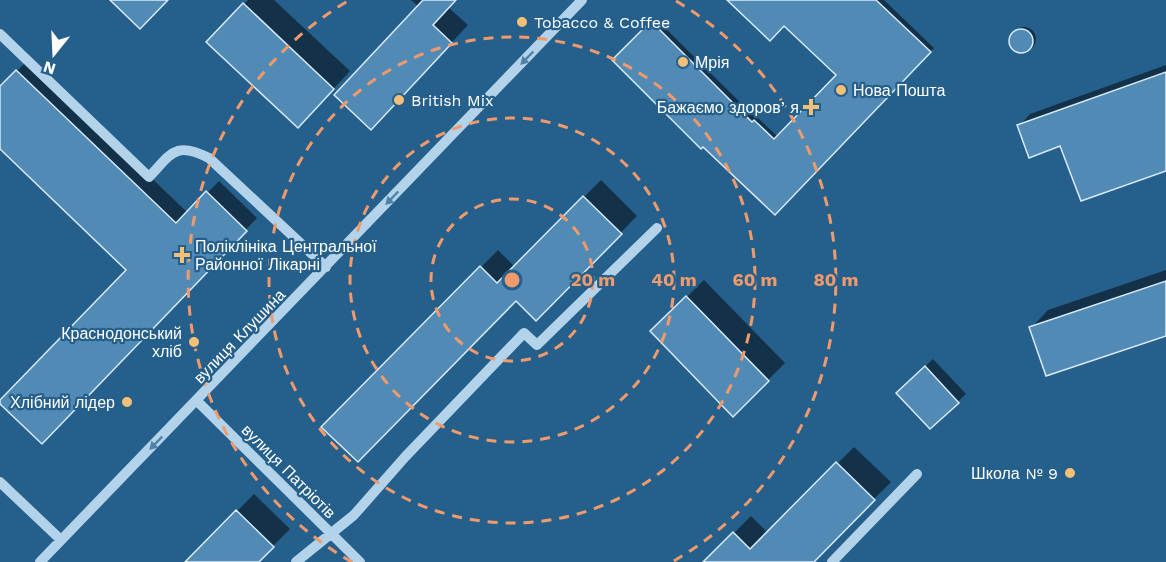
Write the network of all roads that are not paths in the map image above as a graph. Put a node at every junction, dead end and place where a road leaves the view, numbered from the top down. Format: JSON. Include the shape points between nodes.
{"nodes":[{"id":1,"x":577,"y":2,"type":"edge"},
{"id":2,"x":0,"y":34,"type":"edge"},
{"id":3,"x":657,"y":228,"type":"dead end"},
{"id":4,"x":326,"y":267,"type":"junction"},
{"id":5,"x":197,"y":401,"type":"junction"},
{"id":6,"x":917,"y":474,"type":"dead end"},
{"id":7,"x":0,"y":482,"type":"edge"},
{"id":8,"x":330,"y":533,"type":"junction"},
{"id":9,"x":61,"y":540,"type":"junction"},
{"id":10,"x":40,"y":562,"type":"edge"},
{"id":11,"x":296,"y":562,"type":"edge"},
{"id":12,"x":360,"y":562,"type":"edge"},
{"id":13,"x":832,"y":562,"type":"edge"}],
"edges":[{"from":1,"to":4,"type":"street","name":"вулиця Клушина","one_way":true},
{"from":2,"to":4,"type":"street","via":[[149,177],[175,151],[191,149],[209,158]]},
{"from":3,"to":8,"type":"street","via":[[537,345],[524,333],[354,515]]},
{"from":4,"to":5,"type":"street","name":"вулиця Клушина"},
{"from":5,"to":8,"type":"street","name":"вулиця Патріотів"},
{"from":5,"to":9,"type":"street","name":"вулиця Клушина","one_way":true},
{"from":6,"to":13,"type":"street"},
{"from":7,"to":9,"type":"street"},
{"from":8,"to":11,"type":"street"},
{"from":8,"to":12,"type":"street","name":"вулиця Патріотів"},
{"from":9,"to":10,"type":"street","name":"вулиця Клушина"}]}
